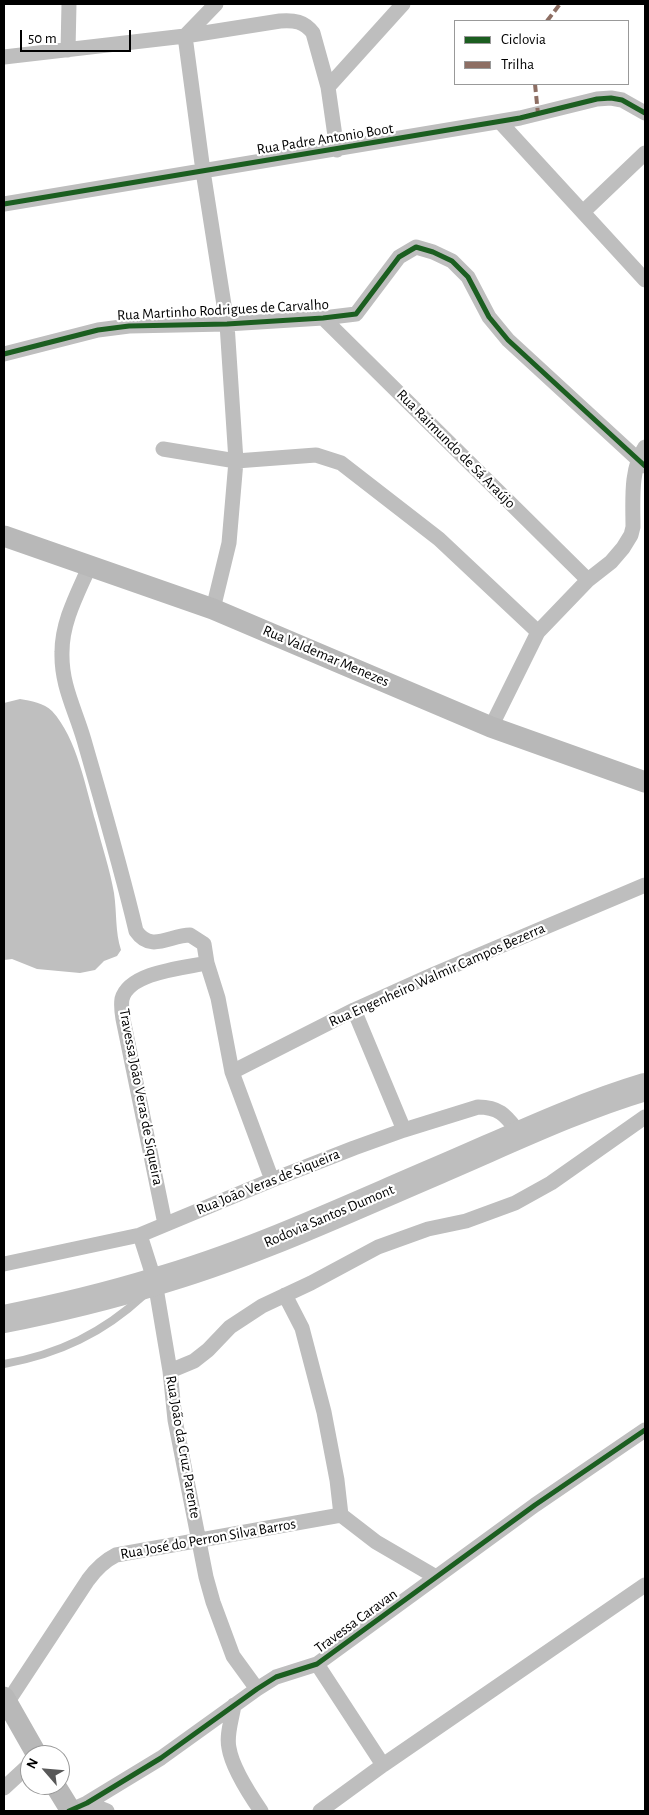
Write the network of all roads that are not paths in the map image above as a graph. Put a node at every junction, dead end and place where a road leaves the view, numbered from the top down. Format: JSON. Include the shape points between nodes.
{"nodes":[{"id":1,"x":69,"y":4,"type":"edge"},
{"id":2,"x":216,"y":4,"type":"edge"},
{"id":3,"x":403,"y":4,"type":"edge"},
{"id":4,"x":204,"y":10,"type":"edge"},
{"id":5,"x":185,"y":36,"type":"junction"},
{"id":6,"x":68,"y":50,"type":"junction"},
{"id":7,"x":4,"y":57,"type":"edge"},
{"id":8,"x":328,"y":87,"type":"junction"},
{"id":9,"x":645,"y":113,"type":"edge"},
{"id":10,"x":500,"y":122,"type":"junction"},
{"id":11,"x":337,"y":150,"type":"junction"},
{"id":12,"x":645,"y":153,"type":"edge"},
{"id":13,"x":203,"y":171,"type":"junction"},
{"id":14,"x":4,"y":204,"type":"edge"},
{"id":15,"x":583,"y":212,"type":"junction"},
{"id":16,"x":645,"y":280,"type":"edge"},
{"id":17,"x":323,"y":318,"type":"junction"},
{"id":18,"x":228,"y":324,"type":"junction"},
{"id":19,"x":4,"y":354,"type":"edge"},
{"id":20,"x":163,"y":449,"type":"dead end"},
{"id":21,"x":643,"y":458,"type":"edge"},
{"id":22,"x":236,"y":461,"type":"junction"},
{"id":23,"x":4,"y":536,"type":"edge"},
{"id":24,"x":90,"y":565,"type":"junction"},
{"id":25,"x":588,"y":580,"type":"junction"},
{"id":26,"x":213,"y":609,"type":"junction"},
{"id":27,"x":538,"y":632,"type":"junction"},
{"id":28,"x":491,"y":727,"type":"junction"},
{"id":29,"x":645,"y":782,"type":"edge"},
{"id":30,"x":645,"y":886,"type":"edge"},
{"id":31,"x":207,"y":963,"type":"junction"},
{"id":32,"x":354,"y":1010,"type":"junction"},
{"id":33,"x":232,"y":1072,"type":"junction"},
{"id":34,"x":644,"y":1087,"type":"edge"},
{"id":35,"x":645,"y":1117,"type":"edge"},
{"id":36,"x":404,"y":1130,"type":"junction"},
{"id":37,"x":521,"y":1135,"type":"junction"},
{"id":38,"x":272,"y":1180,"type":"junction"},
{"id":39,"x":165,"y":1224,"type":"junction"},
{"id":40,"x":140,"y":1234,"type":"junction"},
{"id":41,"x":4,"y":1264,"type":"edge"},
{"id":42,"x":155,"y":1282,"type":"junction"},
{"id":43,"x":285,"y":1295,"type":"junction"},
{"id":44,"x":4,"y":1318,"type":"edge"},
{"id":45,"x":4,"y":1364,"type":"edge"},
{"id":46,"x":170,"y":1371,"type":"junction"},
{"id":47,"x":645,"y":1430,"type":"edge"},
{"id":48,"x":341,"y":1515,"type":"junction"},
{"id":49,"x":200,"y":1540,"type":"junction"},
{"id":50,"x":436,"y":1577,"type":"junction"},
{"id":51,"x":645,"y":1585,"type":"edge"},
{"id":52,"x":317,"y":1664,"type":"junction"},
{"id":53,"x":256,"y":1689,"type":"junction"},
{"id":54,"x":6,"y":1700,"type":"edge"},
{"id":55,"x":234,"y":1706,"type":"junction"},
{"id":56,"x":31,"y":1745,"type":"edge"},
{"id":57,"x":383,"y":1765,"type":"junction"},
{"id":58,"x":20,"y":1773,"type":"edge"},
{"id":59,"x":4,"y":1788,"type":"edge"},
{"id":60,"x":63,"y":1795,"type":"edge"},
{"id":61,"x":74,"y":1809,"type":"edge"},
{"id":62,"x":107,"y":1811,"type":"edge"},
{"id":63,"x":261,"y":1811,"type":"edge"},
{"id":64,"x":320,"y":1811,"type":"edge"}],
"edges":[{"from":1,"to":6,"type":"street"},
{"from":2,"to":4,"type":"street"},
{"from":3,"to":8,"type":"street"},
{"from":4,"to":5,"type":"street"},
{"from":5,"to":6,"type":"street"},
{"from":5,"to":8,"type":"street","via":[[280,21],[301,22],[313,33]]},
{"from":5,"to":13,"type":"street"},
{"from":6,"to":7,"type":"street"},
{"from":8,"to":11,"type":"street"},
{"from":9,"to":10,"type":"street","name":"Rua Padre Antonio Boot","via":[[612,98]]},
{"from":10,"to":11,"type":"street","name":"Rua Padre Antonio Boot"},
{"from":10,"to":15,"type":"street"},
{"from":11,"to":13,"type":"street","name":"Rua Padre Antonio Boot"},
{"from":12,"to":15,"type":"street"},
{"from":13,"to":14,"type":"street","name":"Rua Padre Antonio Boot"},
{"from":13,"to":18,"type":"street"},
{"from":15,"to":16,"type":"street"},
{"from":17,"to":18,"type":"street","name":"Rua Martinho Rodrigues de Carvalho"},
{"from":17,"to":21,"type":"street","name":"Rua Martinho Rodrigues de Carvalho","via":[[356,314],[399,257],[416,247],[433,252],[452,261],[468,277],[489,316],[508,340]]},
{"from":17,"to":25,"type":"street","name":"Rua Raimundo de Sá Araújo"},
{"from":18,"to":19,"type":"street","name":"Rua Martinho Rodrigues de Carvalho","via":[[129,326],[98,330]]},
{"from":18,"to":22,"type":"street"},
{"from":20,"to":22,"type":"street"},
{"from":21,"to":25,"type":"street","via":[[634,478],[631,535],[611,562]]},
{"from":22,"to":26,"type":"street","via":[[229,543]]},
{"from":22,"to":27,"type":"street","via":[[316,455],[342,463],[438,539]]},
{"from":23,"to":24,"type":"main road","name":"Rua Valdemar Menezes"},
{"from":24,"to":26,"type":"main road","name":"Rua Valdemar Menezes"},
{"from":24,"to":31,"type":"street","via":[[64,629],[62,667],[67,694],[81,730],[114,843],[136,931],[154,943],[190,936],[204,944]]},
{"from":25,"to":27,"type":"street"},
{"from":26,"to":28,"type":"main road","name":"Rua Valdemar Menezes"},
{"from":27,"to":28,"type":"street"},
{"from":28,"to":29,"type":"main road","name":"Rua Valdemar Menezes"},
{"from":30,"to":32,"type":"street","name":"Rua Engenheiro Walmir Campos Bezerra"},
{"from":31,"to":33,"type":"street","via":[[218,998]]},
{"from":31,"to":39,"type":"street","name":"Travessa João Veras de Siqueira","via":[[139,980],[128,988],[122,1000],[122,1019]]},
{"from":32,"to":33,"type":"street","name":"Rua Engenheiro Walmir Campos Bezerra"},
{"from":32,"to":36,"type":"street"},
{"from":33,"to":38,"type":"street"},
{"from":34,"to":37,"type":"highway","name":"Rodovia Santos Dumont"},
{"from":35,"to":43,"type":"street","via":[[551,1183],[515,1203],[466,1221],[402,1237]]},
{"from":36,"to":37,"type":"street","name":"Rua João Veras de Siqueira","via":[[478,1107],[489,1107],[504,1114]]},
{"from":36,"to":38,"type":"street","name":"Rua João Veras de Siqueira"},
{"from":37,"to":42,"type":"highway","name":"Rodovia Santos Dumont","via":[[288,1234]]},
{"from":38,"to":39,"type":"street","name":"Rua João Veras de Siqueira"},
{"from":39,"to":40,"type":"street","name":"Rua João Veras de Siqueira"},
{"from":40,"to":41,"type":"street","name":"Rua João Veras de Siqueira"},
{"from":40,"to":42,"type":"street","name":"Rua João da Cruz Parente"},
{"from":42,"to":44,"type":"highway","name":"Rodovia Santos Dumont"},
{"from":42,"to":45,"type":"lane","via":[[112,1322],[76,1343],[33,1359]]},
{"from":42,"to":46,"type":"street","name":"Rua João da Cruz Parente"},
{"from":43,"to":46,"type":"street","via":[[245,1316],[194,1361]]},
{"from":43,"to":48,"type":"street","via":[[302,1328],[324,1412]]},
{"from":46,"to":49,"type":"street","name":"Rua João da Cruz Parente","via":[[175,1420]]},
{"from":47,"to":50,"type":"street","name":"Travessa Caravan"},
{"from":48,"to":49,"type":"street","name":"Rua José do Perron Silva Barros"},
{"from":48,"to":50,"type":"street","via":[[376,1542]]},
{"from":49,"to":53,"type":"street","name":"Rua João da Cruz Parente","via":[[213,1602],[232,1656]]},
{"from":49,"to":54,"type":"street","name":"Rua José do Perron Silva Barros","via":[[116,1555],[107,1560],[88,1580]]},
{"from":50,"to":52,"type":"street","name":"Travessa Caravan"},
{"from":51,"to":57,"type":"street"},
{"from":52,"to":53,"type":"street","name":"Travessa Caravan","via":[[276,1677]]},
{"from":52,"to":57,"type":"street"},
{"from":53,"to":55,"type":"street","name":"Travessa Caravan"},
{"from":54,"to":56,"type":"main road"},
{"from":55,"to":61,"type":"street","name":"Travessa Caravan","via":[[161,1758]]},
{"from":55,"to":63,"type":"street","via":[[229,1751]]},
{"from":57,"to":64,"type":"street"},
{"from":58,"to":59,"type":"street"},
{"from":60,"to":61,"type":"main road"},
{"from":61,"to":62,"type":"street"}]}
